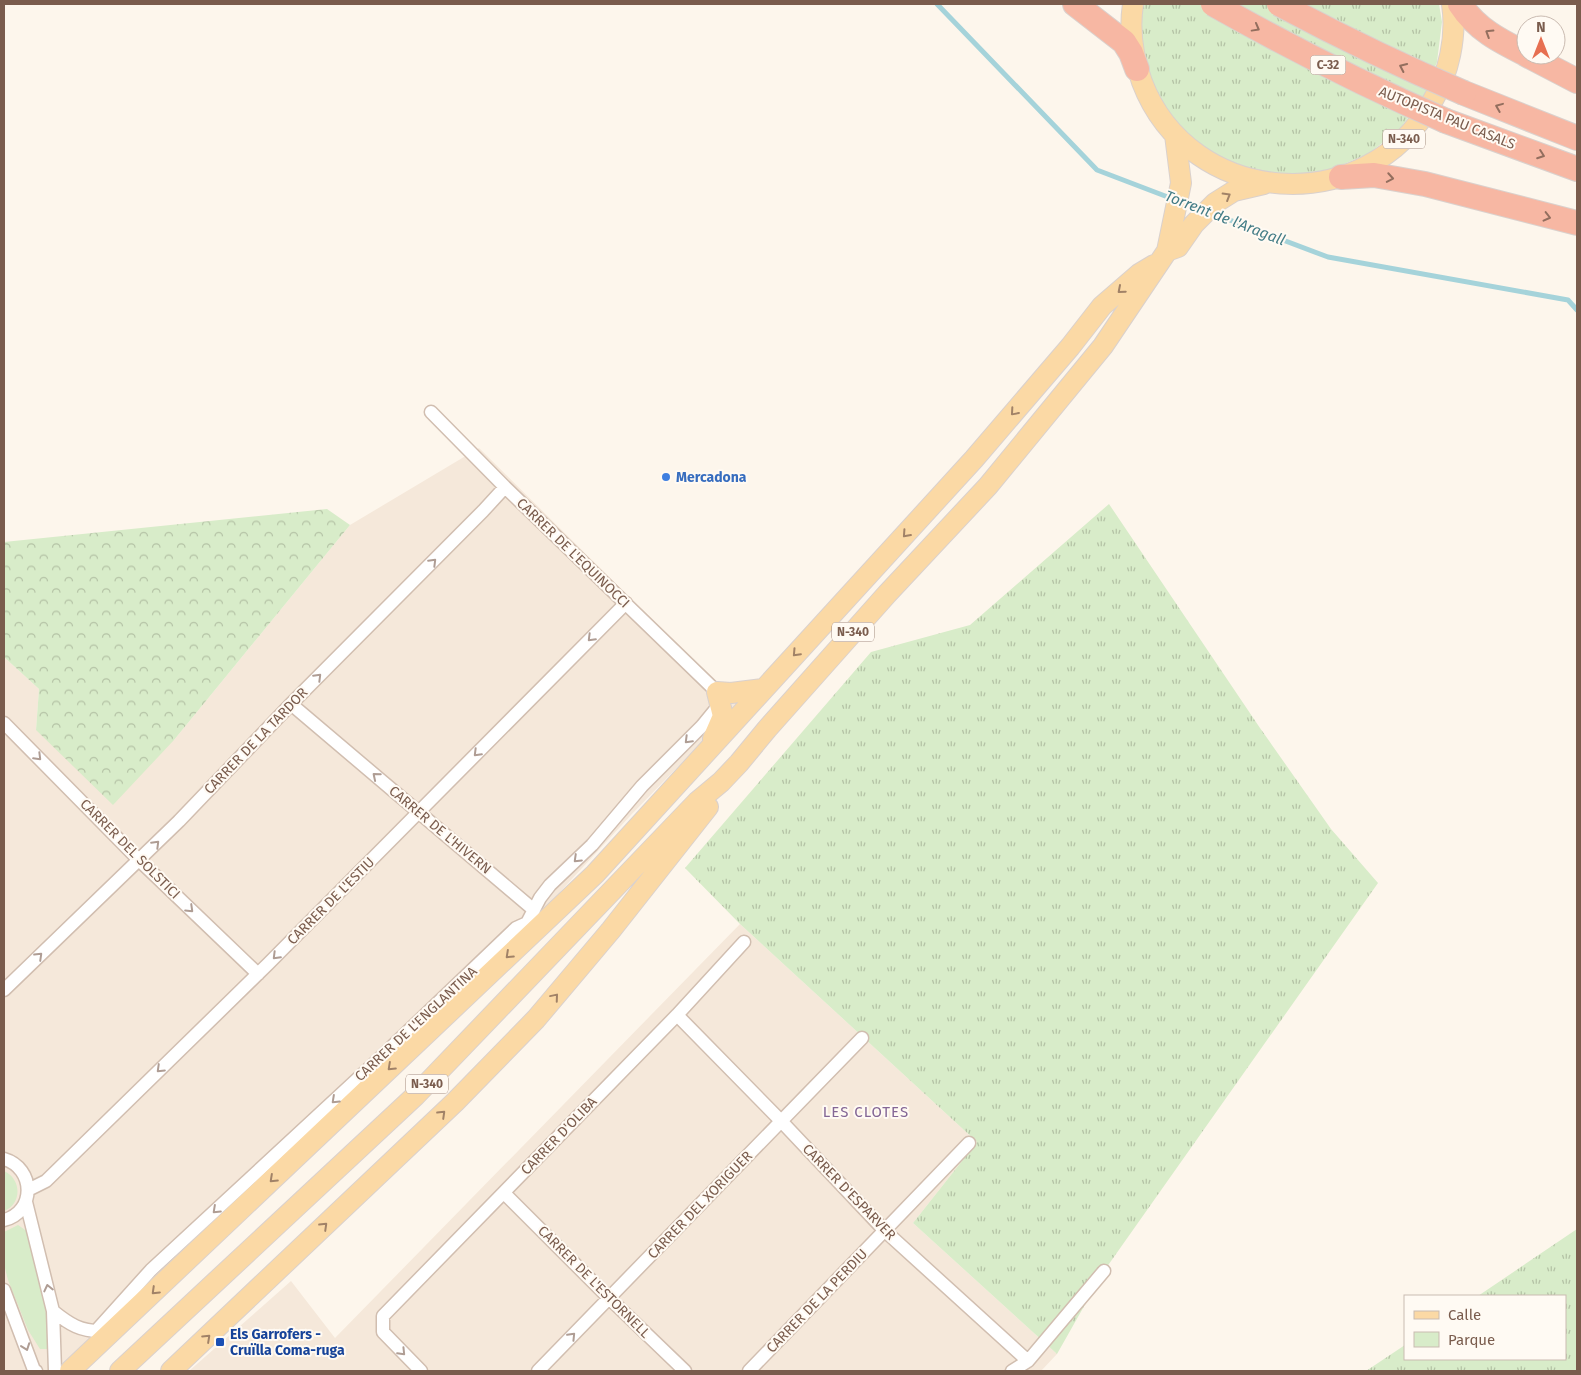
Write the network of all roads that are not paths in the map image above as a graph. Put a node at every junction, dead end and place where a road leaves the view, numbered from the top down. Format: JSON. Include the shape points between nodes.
{"nodes":[{"id":1,"x":1075,"y":4,"type":"edge"},
{"id":2,"x":1133,"y":4,"type":"edge"},
{"id":3,"x":1213,"y":4,"type":"edge"},
{"id":4,"x":1279,"y":4,"type":"edge"},
{"id":5,"x":1452,"y":4,"type":"edge"},
{"id":6,"x":1460,"y":4,"type":"edge"},
{"id":7,"x":1516,"y":50,"type":"edge"},
{"id":8,"x":1546,"y":65,"type":"edge"},
{"id":9,"x":1137,"y":69,"type":"junction"},
{"id":10,"x":1577,"y":81,"type":"edge"},
{"id":11,"x":1175,"y":134,"type":"junction"},
{"id":12,"x":1577,"y":138,"type":"edge"},
{"id":13,"x":1577,"y":169,"type":"edge"},
{"id":14,"x":1341,"y":177,"type":"junction"},
{"id":15,"x":1267,"y":183,"type":"junction"},
{"id":16,"x":1577,"y":223,"type":"edge"},
{"id":17,"x":1164,"y":256,"type":"junction"},
{"id":18,"x":431,"y":412,"type":"dead end"},
{"id":19,"x":505,"y":487,"type":"junction"},
{"id":20,"x":626,"y":603,"type":"junction"},
{"id":21,"x":763,"y":689,"type":"junction"},
{"id":22,"x":718,"y":698,"type":"junction"},
{"id":23,"x":291,"y":704,"type":"junction"},
{"id":24,"x":4,"y":723,"type":"edge"},
{"id":25,"x":702,"y":758,"type":"junction"},
{"id":26,"x":721,"y":782,"type":"junction"},
{"id":27,"x":419,"y":812,"type":"junction"},
{"id":28,"x":139,"y":860,"type":"junction"},
{"id":29,"x":595,"y":874,"type":"junction"},
{"id":30,"x":534,"y":910,"type":"junction"},
{"id":31,"x":744,"y":942,"type":"dead end"},
{"id":32,"x":258,"y":974,"type":"junction"},
{"id":33,"x":4,"y":990,"type":"edge"},
{"id":34,"x":677,"y":1015,"type":"junction"},
{"id":35,"x":862,"y":1038,"type":"dead end"},
{"id":36,"x":782,"y":1122,"type":"junction"},
{"id":37,"x":969,"y":1143,"type":"dead end"},
{"id":38,"x":4,"y":1160,"type":"edge"},
{"id":39,"x":504,"y":1193,"type":"junction"},
{"id":40,"x":27,"y":1196,"type":"junction"},
{"id":41,"x":4,"y":1220,"type":"edge"},
{"id":42,"x":885,"y":1231,"type":"junction"},
{"id":43,"x":1104,"y":1271,"type":"dead end"},
{"id":44,"x":4,"y":1290,"type":"edge"},
{"id":45,"x":609,"y":1298,"type":"junction"},
{"id":46,"x":8,"y":1308,"type":"edge"},
{"id":47,"x":53,"y":1311,"type":"junction"},
{"id":48,"x":105,"y":1330,"type":"junction"},
{"id":49,"x":1028,"y":1361,"type":"junction"},
{"id":50,"x":36,"y":1371,"type":"edge"},
{"id":51,"x":55,"y":1371,"type":"edge"},
{"id":52,"x":70,"y":1371,"type":"edge"},
{"id":53,"x":120,"y":1371,"type":"edge"},
{"id":54,"x":171,"y":1371,"type":"edge"},
{"id":55,"x":421,"y":1371,"type":"edge"},
{"id":56,"x":538,"y":1371,"type":"edge"},
{"id":57,"x":685,"y":1371,"type":"edge"},
{"id":58,"x":749,"y":1371,"type":"edge"},
{"id":59,"x":1012,"y":1371,"type":"edge"}],
"edges":[{"from":1,"to":9,"type":"highway","via":[[1124,42]]},
{"from":2,"to":9,"type":"main road","number":"N-340","via":[[1131,30]]},
{"from":3,"to":13,"type":"highway","name":"AUTOPISTA PAU CASALS","number":"C-32","one_way":true,"bridge":true,"via":[[1389,96],[1446,121]]},
{"from":12,"to":4,"type":"highway","number":"C-32","one_way":true,"bridge":true,"via":[[1406,68]]},
{"from":5,"to":14,"type":"main road","number":"N-340","via":[[1451,51],[1438,93],[1427,112],[1393,149],[1362,169]]},
{"from":7,"to":6,"type":"highway","one_way":true,"via":[[1477,26]]},
{"from":8,"to":10,"type":"highway"},
{"from":9,"to":11,"type":"main road","number":"N-340","via":[[1146,93]]},
{"from":11,"to":15,"type":"main road","number":"N-340","via":[[1217,166]]},
{"from":11,"to":17,"type":"main road","number":"N-340","via":[[1181,184]]},
{"from":14,"to":15,"type":"main road","number":"N-340","via":[[1305,184]]},
{"from":14,"to":16,"type":"highway","one_way":true,"via":[[1374,175],[1425,184]]},
{"from":17,"to":15,"type":"main road","number":"N-340","one_way":true,"via":[[1178,247],[1194,224],[1215,203],[1234,191]]},
{"from":17,"to":21,"type":"main road","one_way":true,"via":[[1102,306],[974,459]]},
{"from":17,"to":26,"type":"main road","number":"N-340","via":[[1103,346],[995,478],[887,594]]},
{"from":18,"to":19,"type":"street","name":"CARRER DE L'EQUINOCCI"},
{"from":19,"to":20,"type":"street","name":"CARRER DE L'EQUINOCCI"},
{"from":23,"to":19,"type":"street","name":"CARRER DE LA TARDOR","one_way":true},
{"from":20,"to":22,"type":"street","name":"CARRER DE L'EQUINOCCI"},
{"from":20,"to":27,"type":"street","name":"CARRER DE L'ESTIU","one_way":true},
{"from":21,"to":22,"type":"main road"},
{"from":21,"to":25,"type":"main road"},
{"from":22,"to":25,"type":"main road","via":[[723,716]]},
{"from":22,"to":30,"type":"street","name":"CARRER DE L'ENGLANTINA","one_way":true,"via":[[702,726],[642,786],[592,845],[550,885]]},
{"from":27,"to":23,"type":"street","name":"CARRER DE L'HIVERN","one_way":true},
{"from":28,"to":23,"type":"street","name":"CARRER DE LA TARDOR","one_way":true},
{"from":24,"to":28,"type":"street","name":"CARRER DEL SOLSTICI","one_way":true},
{"from":25,"to":29,"type":"main road"},
{"from":26,"to":53,"type":"main road","number":"N-340","via":[[697,802],[415,1096]]},
{"from":54,"to":26,"type":"main road","one_way":true,"via":[[454,1102],[536,1019],[703,814]]},
{"from":27,"to":30,"type":"street","name":"CARRER DE L'HIVERN"},
{"from":27,"to":32,"type":"street","name":"CARRER DE L'ESTIU","one_way":true},
{"from":28,"to":32,"type":"street","name":"CARRER DEL SOLSTICI","one_way":true},
{"from":33,"to":28,"type":"street","name":"CARRER DE LA TARDOR","one_way":true},
{"from":29,"to":30,"type":"street","via":[[581,878],[552,902]]},
{"from":29,"to":48,"type":"main road","one_way":true},
{"from":30,"to":48,"type":"street","name":"CARRER DE L'ENGLANTINA","one_way":true,"via":[[527,923],[516,928],[151,1270]]},
{"from":31,"to":34,"type":"street","name":"CARRER D'OLIBA"},
{"from":32,"to":40,"type":"street","name":"CARRER DE L'ESTIU","one_way":true},
{"from":34,"to":36,"type":"street","name":"CARRER D'ESPARVER"},
{"from":34,"to":39,"type":"street","name":"CARRER D'OLIBA"},
{"from":35,"to":36,"type":"street","name":"CARRER DEL XORIGUER"},
{"from":36,"to":42,"type":"street","name":"CARRER D'ESPARVER"},
{"from":36,"to":45,"type":"street","name":"CARRER DEL XORIGUER"},
{"from":37,"to":42,"type":"street","name":"CARRER DE LA PERDIU"},
{"from":38,"to":40,"type":"street","via":[[20,1169],[25,1177]]},
{"from":39,"to":45,"type":"street","name":"CARRER DE L'ESTORNELL"},
{"from":39,"to":55,"type":"street","name":"CARRER D'OLIBA","one_way":true,"via":[[383,1316],[383,1332]]},
{"from":40,"to":41,"type":"street","name":"CARRER DE L'ESTIU","via":[[20,1211]]},
{"from":47,"to":40,"type":"street","one_way":true},
{"from":42,"to":49,"type":"street","name":"CARRER D'ESPARVER"},
{"from":42,"to":58,"type":"street","name":"CARRER DE LA PERDIU"},
{"from":43,"to":49,"type":"street"},
{"from":44,"to":46,"type":"street"},
{"from":56,"to":45,"type":"street","name":"CARRER DEL XORIGUER","one_way":true},
{"from":45,"to":57,"type":"street","name":"CARRER DE L'ESTORNELL"},
{"from":46,"to":50,"type":"street","one_way":true},
{"from":47,"to":48,"type":"street","via":[[80,1329]]},
{"from":47,"to":51,"type":"street"},
{"from":48,"to":52,"type":"main road"},
{"from":49,"to":59,"type":"street"}]}
